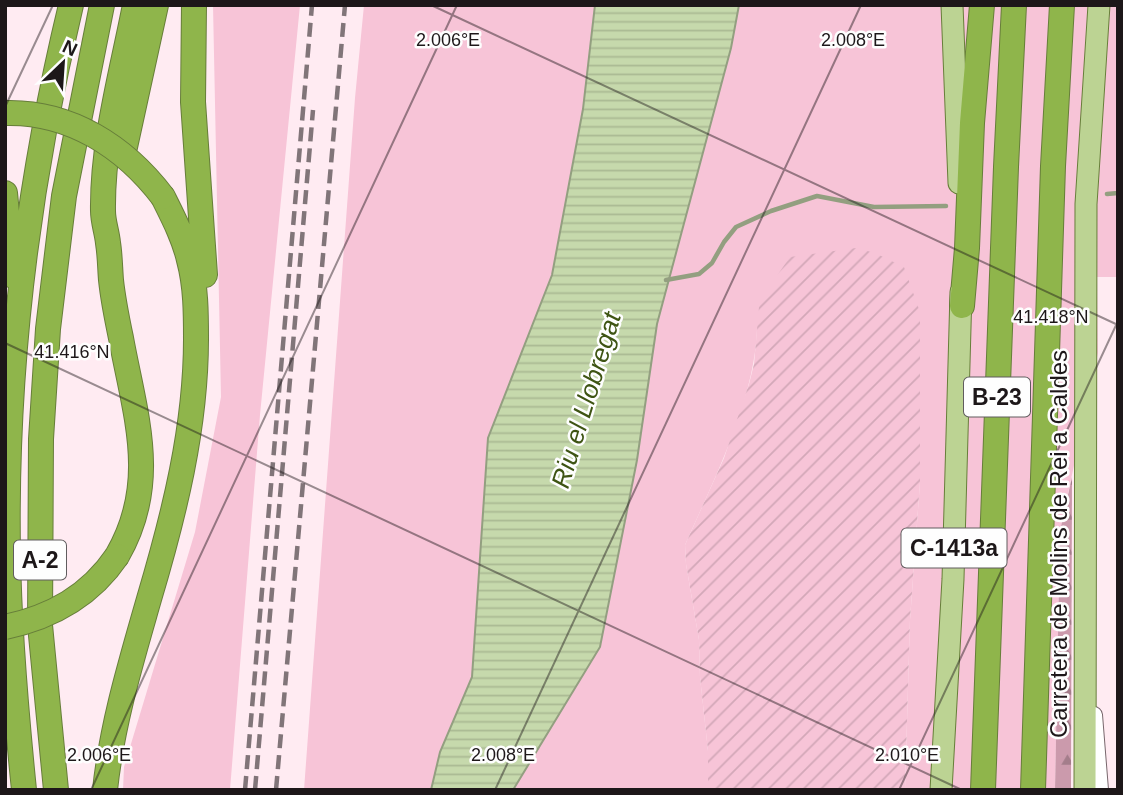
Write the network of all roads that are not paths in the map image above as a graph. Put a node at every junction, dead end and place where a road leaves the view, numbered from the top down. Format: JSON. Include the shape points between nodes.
{"nodes":[{"id":1,"x":71,"y":5,"type":"edge"},
{"id":2,"x":102,"y":5,"type":"edge"},
{"id":3,"x":135,"y":5,"type":"edge"},
{"id":4,"x":156,"y":5,"type":"edge"},
{"id":5,"x":194,"y":5,"type":"edge"},
{"id":6,"x":952,"y":5,"type":"edge"},
{"id":7,"x":982,"y":5,"type":"edge"},
{"id":8,"x":1014,"y":5,"type":"edge"},
{"id":9,"x":1062,"y":5,"type":"edge"},
{"id":10,"x":1098,"y":5,"type":"edge"},
{"id":11,"x":5,"y":113,"type":"edge"},
{"id":12,"x":5,"y":193,"type":"edge"},
{"id":13,"x":109,"y":245,"type":"junction"},
{"id":14,"x":962,"y":306,"type":"junction"},
{"id":15,"x":19,"y":319,"type":"junction"},
{"id":16,"x":149,"y":599,"type":"junction"},
{"id":17,"x":1085,"y":620,"type":"junction"},
{"id":18,"x":5,"y":627,"type":"edge"},
{"id":19,"x":5,"y":774,"type":"edge"},
{"id":20,"x":10,"y":790,"type":"edge"},
{"id":21,"x":24,"y":790,"type":"edge"},
{"id":22,"x":55,"y":790,"type":"edge"},
{"id":23,"x":104,"y":790,"type":"edge"},
{"id":24,"x":942,"y":790,"type":"edge"},
{"id":25,"x":983,"y":790,"type":"edge"},
{"id":26,"x":1033,"y":790,"type":"edge"},
{"id":27,"x":1085,"y":790,"type":"edge"},
{"id":28,"x":1100,"y":790,"type":"edge"}],
"edges":[{"from":1,"to":15,"type":"highway","number":"A-2","via":[[34,192]]},
{"from":2,"to":22,"type":"highway","number":"A-2","via":[[64,196],[41,439],[40,625]]},
{"from":3,"to":13,"type":"highway","via":[[106,169],[103,211]]},
{"from":4,"to":13,"type":"highway","via":[[128,127]]},
{"from":5,"to":16,"type":"highway","via":[[193,102],[208,315],[204,398],[189,492]]},
{"from":6,"to":14,"type":"main road","number":"C-1413a"},
{"from":7,"to":14,"type":"highway"},
{"from":8,"to":25,"type":"highway","number":"B-23"},
{"from":9,"to":26,"type":"highway","number":"B-23"},
{"from":10,"to":17,"type":"main road","name":"Carretera de Molins de Rei a Caldes","via":[[1086,204]]},
{"from":11,"to":16,"type":"highway","bridge":true,"via":[[39,115],[83,129],[128,158],[163,197],[190,262],[196,361],[188,443]]},
{"from":12,"to":15,"type":"highway"},
{"from":13,"to":18,"type":"highway","bridge":true,"via":[[143,464],[137,510],[117,556],[89,589],[67,605]]},
{"from":14,"to":24,"type":"main road","number":"C-1413a"},
{"from":15,"to":21,"type":"highway","number":"A-2","via":[[8,551]]},
{"from":16,"to":23,"type":"highway","via":[[113,732]]},
{"from":17,"to":27,"type":"main road","name":"Carretera de Molins de Rei a Caldes"},
{"from":17,"to":28,"type":"street"},
{"from":19,"to":20,"type":"highway"}]}
